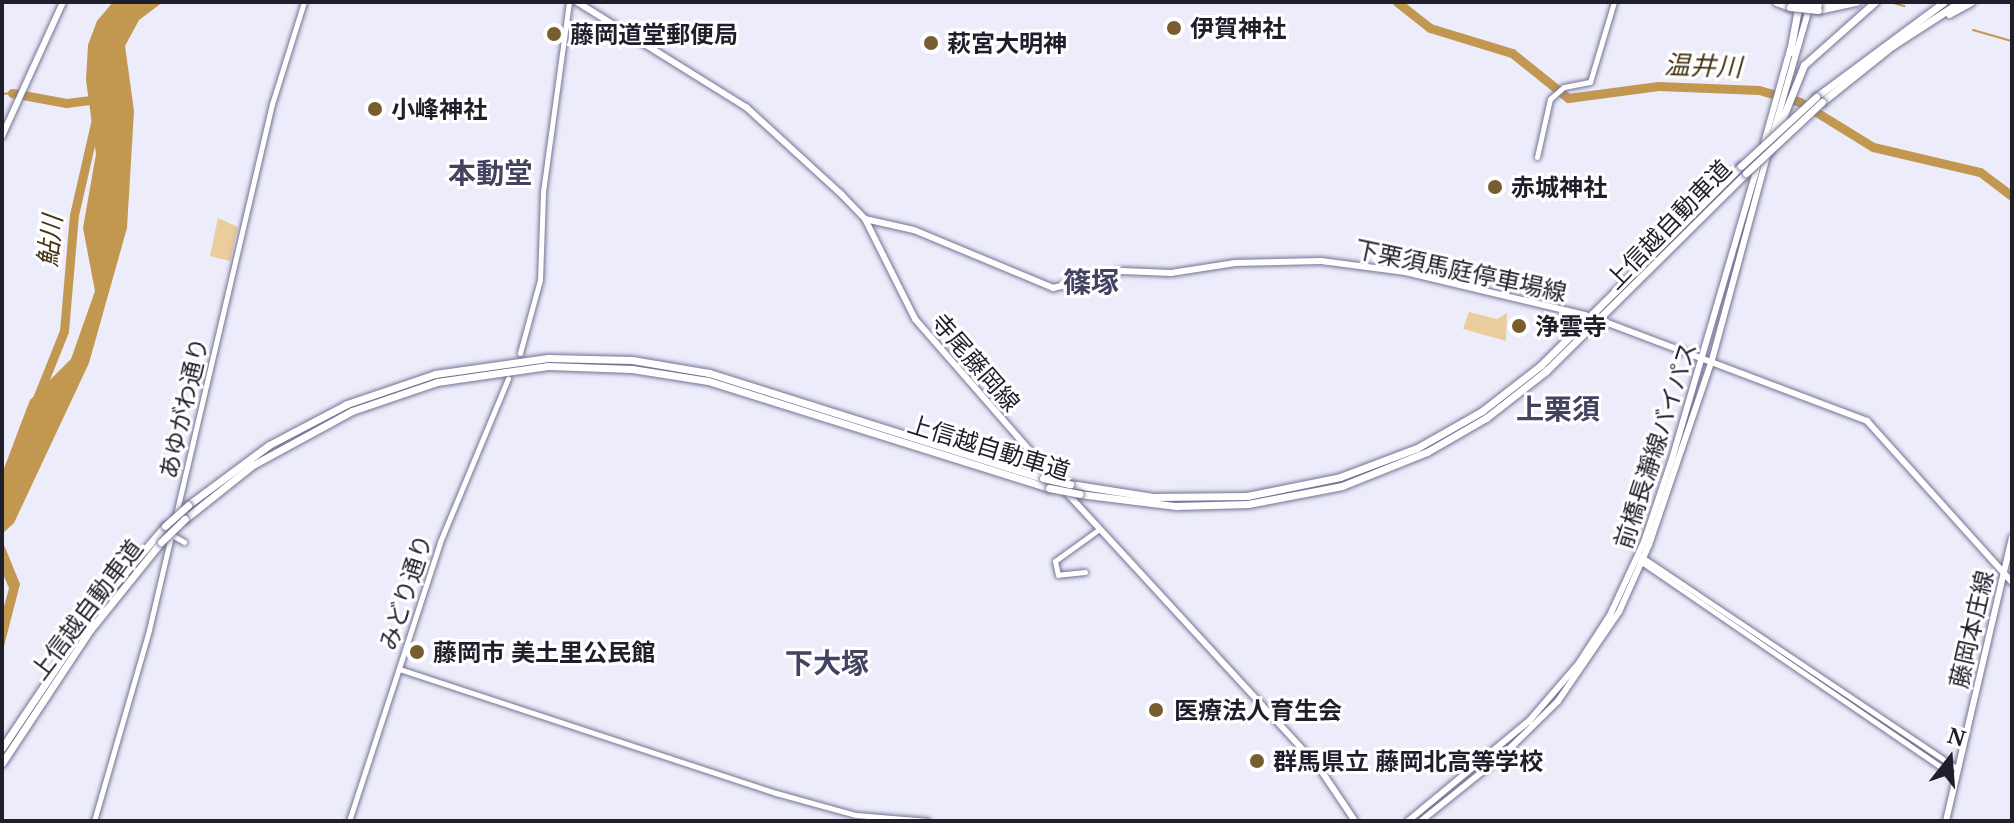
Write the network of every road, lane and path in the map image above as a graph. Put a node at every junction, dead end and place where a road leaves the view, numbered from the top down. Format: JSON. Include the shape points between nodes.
{"nodes":[{"id":1,"x":63,"y":2,"type":"edge"},
{"id":2,"x":304,"y":2,"type":"edge"},
{"id":3,"x":569,"y":2,"type":"edge"},
{"id":4,"x":577,"y":2,"type":"edge"},
{"id":5,"x":1614,"y":2,"type":"edge"},
{"id":6,"x":1776,"y":2,"type":"edge"},
{"id":7,"x":1801,"y":2,"type":"edge"},
{"id":8,"x":1840,"y":2,"type":"edge"},
{"id":9,"x":1856,"y":2,"type":"edge"},
{"id":10,"x":1875,"y":2,"type":"edge"},
{"id":11,"x":1944,"y":2,"type":"edge"},
{"id":12,"x":1960,"y":2,"type":"edge"},
{"id":13,"x":1971,"y":2,"type":"edge"},
{"id":14,"x":1791,"y":4,"type":"edge"},
{"id":15,"x":1815,"y":6,"type":"edge"},
{"id":16,"x":1790,"y":52,"type":"joint"},
{"id":17,"x":1853,"y":76,"type":"junction"},
{"id":18,"x":1784,"y":91,"type":"junction"},
{"id":19,"x":1781,"y":100,"type":"junction"},
{"id":20,"x":1819,"y":100,"type":"junction"},
{"id":21,"x":2,"y":136,"type":"edge"},
{"id":22,"x":1537,"y":157,"type":"dead end"},
{"id":23,"x":1767,"y":157,"type":"joint"},
{"id":24,"x":1743,"y":169,"type":"junction"},
{"id":25,"x":865,"y":219,"type":"junction"},
{"id":26,"x":1586,"y":315,"type":"dead end"},
{"id":27,"x":1608,"y":323,"type":"dead end"},
{"id":28,"x":520,"y":353,"type":"dead end"},
{"id":29,"x":1708,"y":358,"type":"junction"},
{"id":30,"x":508,"y":379,"type":"dead end"},
{"id":31,"x":1098,"y":530,"type":"junction"},
{"id":32,"x":171,"y":534,"type":"junction"},
{"id":33,"x":2012,"y":538,"type":"edge"},
{"id":34,"x":184,"y":542,"type":"dead end"},
{"id":35,"x":1641,"y":559,"type":"junction"},
{"id":36,"x":1085,"y":572,"type":"dead end"},
{"id":37,"x":2002,"y":574,"type":"junction"},
{"id":38,"x":2012,"y":582,"type":"edge"},
{"id":39,"x":399,"y":669,"type":"junction"},
{"id":40,"x":2,"y":748,"type":"edge"},
{"id":41,"x":2,"y":763,"type":"edge"},
{"id":42,"x":1956,"y":773,"type":"junction"},
{"id":43,"x":94,"y":821,"type":"edge"},
{"id":44,"x":349,"y":821,"type":"edge"},
{"id":45,"x":928,"y":821,"type":"edge"},
{"id":46,"x":1355,"y":821,"type":"edge"},
{"id":47,"x":1408,"y":821,"type":"edge"},
{"id":48,"x":1421,"y":821,"type":"edge"},
{"id":49,"x":1946,"y":821,"type":"edge"}],
"edges":[{"from":1,"to":21,"type":"main road"},
{"from":2,"to":32,"type":"street","name":"あゆがわ通り","via":[[272,104]]},
{"from":3,"to":28,"type":"street","via":[[543,192],[539,285]]},
{"from":4,"to":25,"type":"main road","name":"寺尾藤岡線","via":[[746,107]]},
{"from":5,"to":22,"type":"street","via":[[1590,82],[1558,92],[1547,105]]},
{"from":6,"to":14,"type":"highway"},
{"from":7,"to":16,"type":"highway"},
{"from":8,"to":15,"type":"highway"},
{"from":9,"to":15,"type":"highway"},
{"from":10,"to":18,"type":"highway","via":[[1812,56]]},
{"from":11,"to":20,"type":"highway","name":"上信越自動車道"},
{"from":12,"to":17,"type":"highway","name":"上信越自動車道"},
{"from":13,"to":17,"type":"highway"},
{"from":14,"to":15,"type":"highway","bridge":true},
{"from":15,"to":18,"type":"main road"},
{"from":16,"to":18,"type":"main road"},
{"from":17,"to":20,"type":"highway","name":"上信越自動車道"},
{"from":18,"to":19,"type":"highway"},
{"from":19,"to":23,"type":"highway"},
{"from":19,"to":29,"type":"main road","name":"前橋長瀞線バイパス"},
{"from":20,"to":24,"type":"highway","name":"上信越自動車道","bridge":true},
{"from":23,"to":29,"type":"main road","name":"前橋長瀞線バイパス"},
{"from":24,"to":40,"type":"highway","name":"上信越自動車道","bridge":true,"via":[[1560,348],[1459,425],[1351,474],[1271,493],[1178,498],[1070,484],[709,373],[632,360],[548,358],[435,374],[347,404],[269,445],[188,505],[100,602]]},
{"from":24,"to":41,"type":"highway","name":"上信越自動車道","bridge":true,"via":[[1564,355],[1467,430],[1364,479],[1273,501],[1176,506],[1049,488],[708,381],[632,369],[548,366],[437,382],[352,411],[253,465],[161,542],[90,630]]},
{"from":25,"to":26,"type":"main road","name":"下栗須馬庭停車場線","via":[[914,230],[1053,288],[1122,271],[1171,273],[1235,263],[1321,261],[1405,272]]},
{"from":25,"to":31,"type":"main road","name":"寺尾藤岡線","via":[[915,319]]},
{"from":27,"to":29,"type":"main road"},
{"from":29,"to":35,"type":"main road","name":"前橋長瀞線バイパス"},
{"from":29,"to":37,"type":"main road","via":[[1873,426]]},
{"from":30,"to":39,"type":"street","name":"みどり通り","via":[[441,539]]},
{"from":31,"to":36,"type":"street","via":[[1055,561],[1058,575]]},
{"from":31,"to":46,"type":"main road","name":"寺尾藤岡線","via":[[1318,766]]},
{"from":32,"to":34,"type":"street"},
{"from":32,"to":43,"type":"street","name":"あゆがわ通り"},
{"from":33,"to":37,"type":"main road","name":"藤岡本庄線"},
{"from":35,"to":42,"type":"street"},
{"from":35,"to":47,"type":"main road","name":"前橋長瀞線バイパス","via":[[1594,641],[1548,700],[1510,739]]},
{"from":35,"to":48,"type":"main road","name":"前橋長瀞線バイパス","via":[[1605,635],[1558,701],[1503,755]]},
{"from":37,"to":38,"type":"main road"},
{"from":37,"to":42,"type":"main road","name":"藤岡本庄線"},
{"from":39,"to":44,"type":"street","name":"みどり通り"},
{"from":39,"to":45,"type":"street","via":[[776,793],[856,815]]},
{"from":42,"to":49,"type":"main road","name":"藤岡本庄線"}]}
